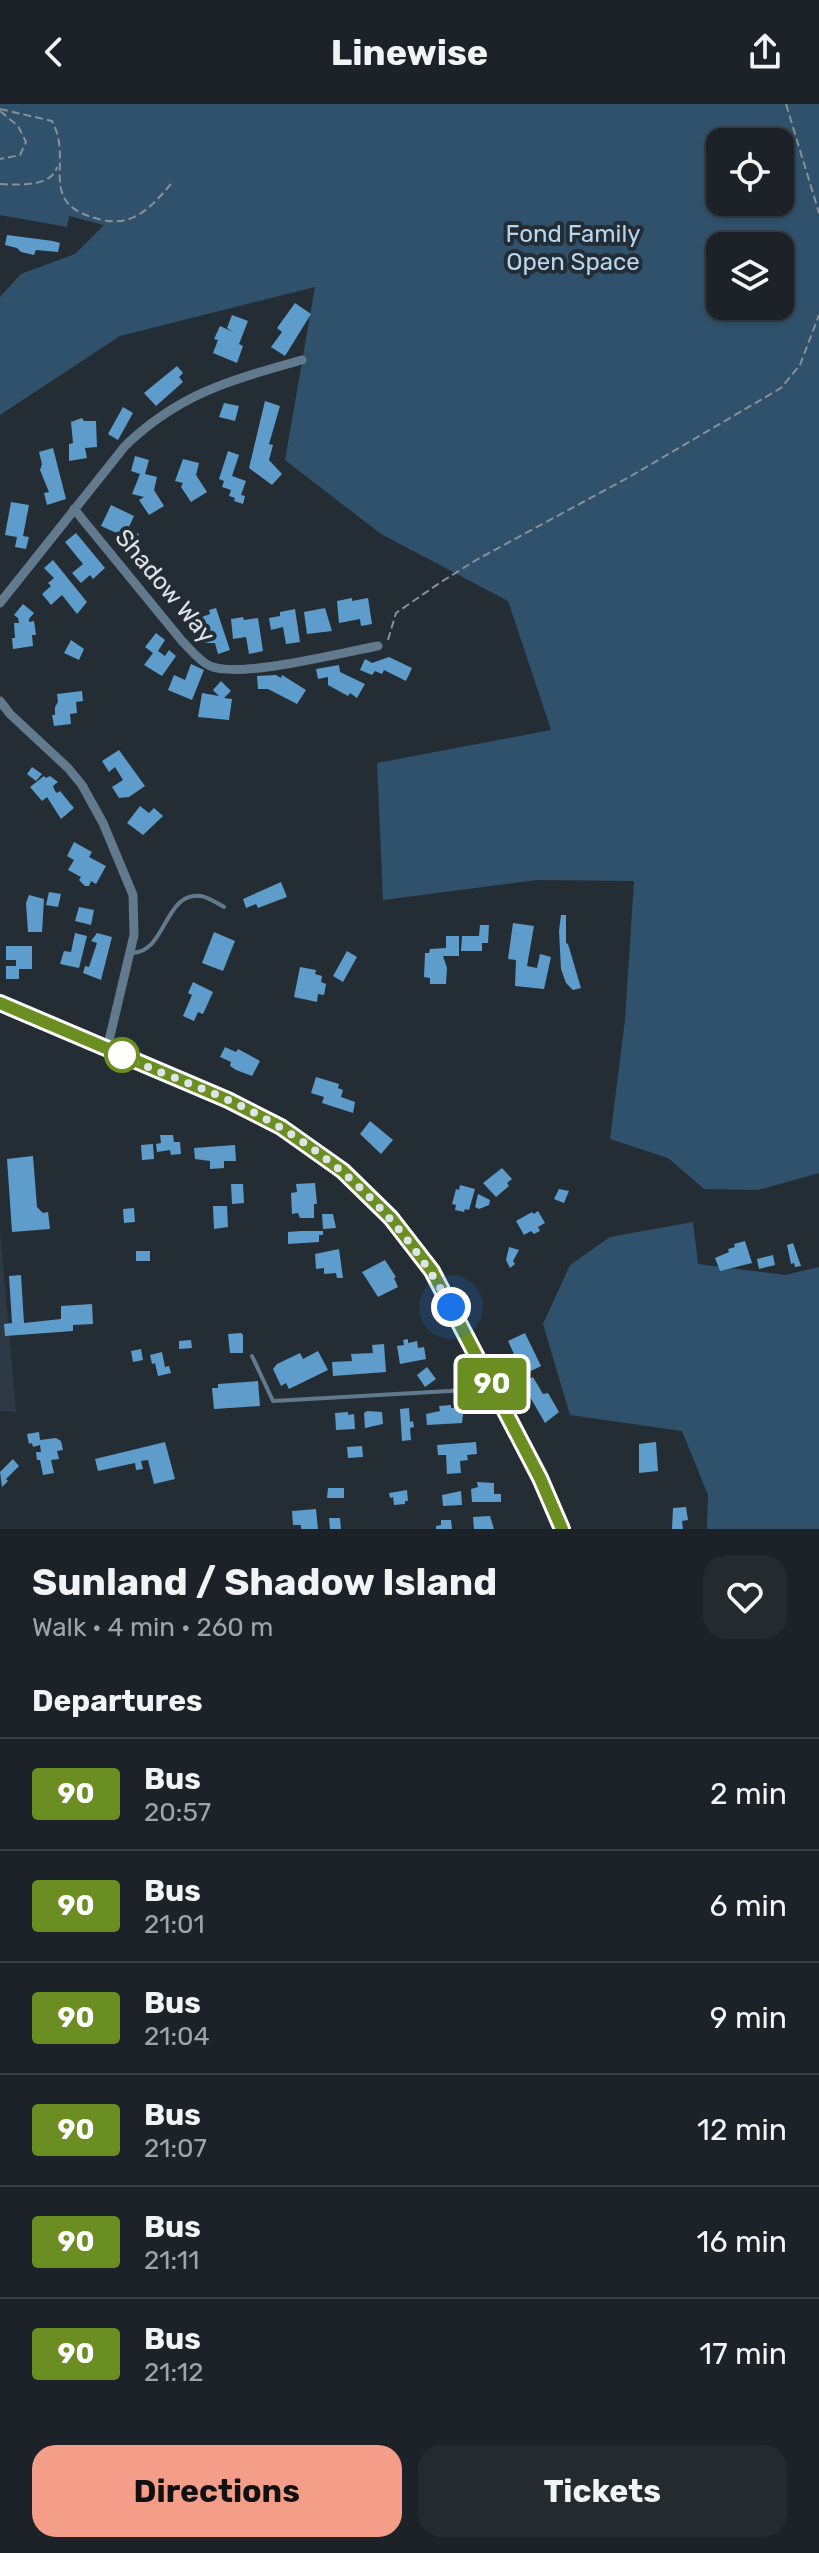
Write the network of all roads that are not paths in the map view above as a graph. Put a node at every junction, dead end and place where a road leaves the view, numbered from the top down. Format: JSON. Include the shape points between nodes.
{"nodes":[{"id":1,"x":302,"y":360,"type":"dead end"},
{"id":2,"x":74,"y":509,"type":"junction"},
{"id":3,"x":0,"y":603,"type":"edge"},
{"id":4,"x":378,"y":646,"type":"road end"},
{"id":5,"x":0,"y":701,"type":"edge"},
{"id":6,"x":224,"y":907,"type":"dead end"},
{"id":7,"x":130,"y":954,"type":"junction"},
{"id":8,"x":0,"y":1003,"type":"edge"},
{"id":9,"x":107,"y":1049,"type":"junction"},
{"id":10,"x":252,"y":1356,"type":"dead end"},
{"id":11,"x":493,"y":1386,"type":"junction"},
{"id":12,"x":562,"y":1529,"type":"edge"}],
"edges":[{"from":1,"to":2,"type":"street","via":[[225,382],[170,408],[125,446]]},
{"from":2,"to":3,"type":"street"},
{"from":2,"to":4,"type":"street","name":"Shadow Way","via":[[182,641],[213,668],[264,666]]},
{"from":5,"to":7,"type":"street","via":[[68,768],[93,804],[133,895]]},
{"from":6,"to":7,"type":"lane","via":[[202,896],[183,900],[153,946]]},
{"from":7,"to":9,"type":"street"},
{"from":8,"to":9,"type":"main road"},
{"from":9,"to":11,"type":"main road","via":[[259,1115],[343,1171],[391,1218],[432,1271]]},
{"from":10,"to":11,"type":"lane","via":[[273,1401]]},
{"from":11,"to":12,"type":"main road"}]}
